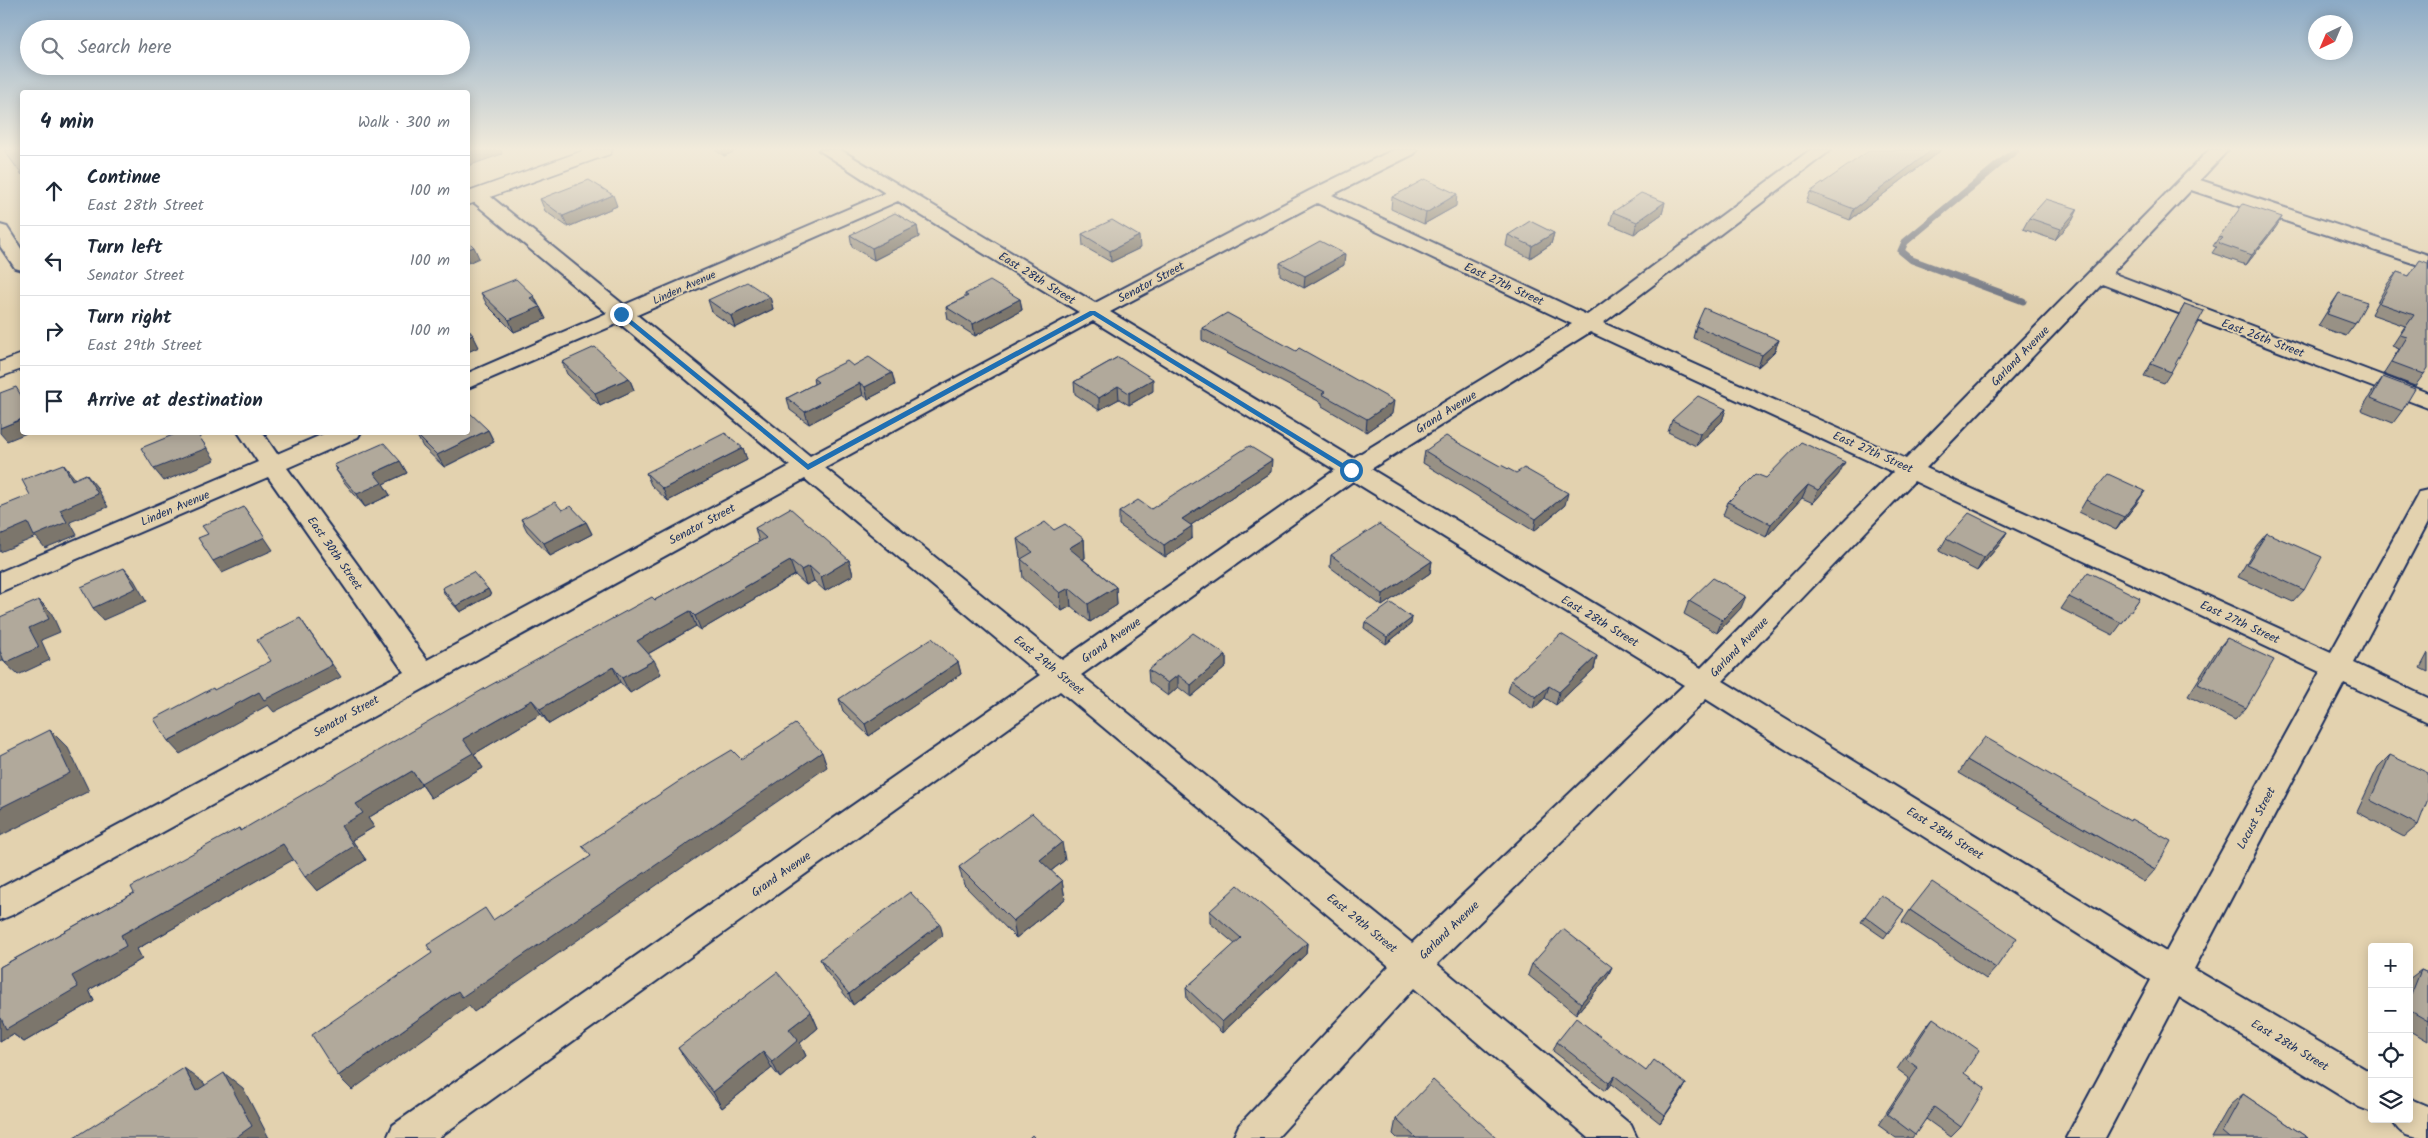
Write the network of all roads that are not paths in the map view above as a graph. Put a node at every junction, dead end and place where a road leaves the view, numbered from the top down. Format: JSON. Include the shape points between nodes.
{"nodes":[{"id":1,"x":481,"y":203,"type":"edge"},
{"id":2,"x":877,"y":203,"type":"edge"},
{"id":3,"x":916,"y":203,"type":"edge"},
{"id":4,"x":1302,"y":203,"type":"edge"},
{"id":5,"x":1331,"y":203,"type":"edge"},
{"id":6,"x":1751,"y":203,"type":"edge"},
{"id":7,"x":2170,"y":203,"type":"edge"},
{"id":8,"x":2251,"y":203,"type":"edge"},
{"id":9,"x":0,"y":231,"type":"edge"},
{"id":10,"x":20,"y":261,"type":"edge"},
{"id":11,"x":2428,"y":262,"type":"edge"},
{"id":12,"x":2098,"y":275,"type":"junction"},
{"id":13,"x":1093,"y":313,"type":"junction"},
{"id":14,"x":621,"y":314,"type":"junction"},
{"id":15,"x":1588,"y":324,"type":"junction"},
{"id":16,"x":20,"y":362,"type":"edge"},
{"id":17,"x":0,"y":370,"type":"edge"},
{"id":18,"x":470,"y":380,"type":"edge"},
{"id":19,"x":2428,"y":402,"type":"edge"},
{"id":20,"x":251,"y":435,"type":"edge"},
{"id":21,"x":343,"y":435,"type":"edge"},
{"id":22,"x":273,"y":466,"type":"junction"},
{"id":23,"x":808,"y":467,"type":"junction"},
{"id":24,"x":1351,"y":470,"type":"junction"},
{"id":25,"x":1912,"y":470,"type":"junction"},
{"id":26,"x":2428,"y":498,"type":"edge"},
{"id":27,"x":0,"y":583,"type":"edge"},
{"id":28,"x":2338,"y":667,"type":"junction"},
{"id":29,"x":421,"y":674,"type":"junction"},
{"id":30,"x":1061,"y":676,"type":"junction"},
{"id":31,"x":1704,"y":683,"type":"junction"},
{"id":32,"x":2428,"y":711,"type":"edge"},
{"id":33,"x":0,"y":905,"type":"edge"},
{"id":34,"x":1413,"y":965,"type":"junction"},
{"id":35,"x":2172,"y":974,"type":"junction"},
{"id":36,"x":2368,"y":1092,"type":"edge"},
{"id":37,"x":2413,"y":1119,"type":"edge"},
{"id":38,"x":2428,"y":1128,"type":"edge"},
{"id":39,"x":406,"y":1138,"type":"edge"},
{"id":40,"x":1252,"y":1138,"type":"edge"},
{"id":41,"x":1618,"y":1138,"type":"edge"},
{"id":42,"x":2085,"y":1138,"type":"edge"}],
"edges":[{"from":1,"to":14,"type":"street","name":"East 29th Street"},
{"from":2,"to":14,"type":"street","name":"Linden Avenue"},
{"from":3,"to":13,"type":"street","name":"East 28th Street"},
{"from":4,"to":13,"type":"street","name":"Senator Street"},
{"from":5,"to":15,"type":"street","name":"East 27th Street"},
{"from":6,"to":15,"type":"street","name":"Grand Avenue"},
{"from":7,"to":12,"type":"street","name":"Garland Avenue"},
{"from":8,"to":11,"type":"street"},
{"from":9,"to":10,"type":"street"},
{"from":12,"to":19,"type":"street","name":"East 26th Street"},
{"from":12,"to":25,"type":"street","name":"Garland Avenue"},
{"from":13,"to":23,"type":"street","name":"Senator Street"},
{"from":13,"to":24,"type":"street","name":"East 28th Street"},
{"from":14,"to":18,"type":"street","name":"Linden Avenue"},
{"from":14,"to":23,"type":"street","name":"East 29th Street"},
{"from":15,"to":24,"type":"street","name":"Grand Avenue"},
{"from":15,"to":25,"type":"street","name":"East 27th Street"},
{"from":16,"to":17,"type":"main road"},
{"from":20,"to":22,"type":"street","name":"East 30th Street"},
{"from":21,"to":22,"type":"street","name":"Linden Avenue"},
{"from":22,"to":27,"type":"street","name":"Linden Avenue"},
{"from":22,"to":29,"type":"street","name":"East 30th Street"},
{"from":23,"to":29,"type":"street","name":"Senator Street"},
{"from":23,"to":30,"type":"street","name":"East 29th Street"},
{"from":24,"to":30,"type":"street","name":"Grand Avenue"},
{"from":24,"to":31,"type":"street","name":"East 28th Street"},
{"from":25,"to":28,"type":"street","name":"East 27th Street"},
{"from":25,"to":31,"type":"street","name":"Garland Avenue"},
{"from":26,"to":28,"type":"street","name":"Locust Street"},
{"from":28,"to":32,"type":"street","name":"East 27th Street"},
{"from":28,"to":35,"type":"street","name":"Locust Street"},
{"from":29,"to":33,"type":"street","name":"Senator Street"},
{"from":30,"to":34,"type":"street","name":"East 29th Street"},
{"from":30,"to":39,"type":"street","name":"Grand Avenue"},
{"from":31,"to":34,"type":"street","name":"Garland Avenue"},
{"from":31,"to":35,"type":"street","name":"East 28th Street"},
{"from":34,"to":40,"type":"street","name":"Garland Avenue"},
{"from":34,"to":41,"type":"street","name":"East 29th Street"},
{"from":35,"to":36,"type":"street","name":"East 28th Street"},
{"from":35,"to":42,"type":"street","name":"Locust Street"},
{"from":37,"to":38,"type":"street"}]}
